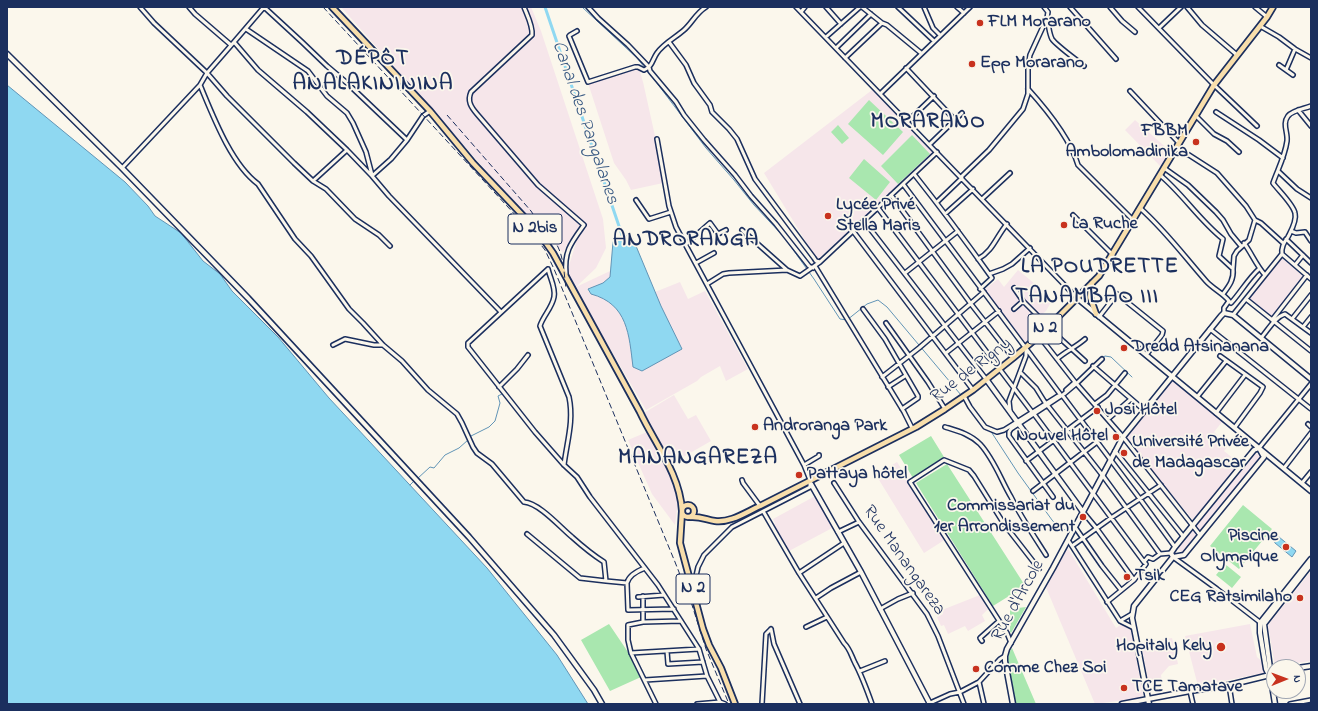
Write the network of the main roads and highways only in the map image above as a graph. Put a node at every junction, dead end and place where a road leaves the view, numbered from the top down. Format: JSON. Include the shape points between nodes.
{"nodes":[{"id":1,"x":332,"y":7,"type":"edge"},
{"id":2,"x":1273,"y":7,"type":"edge"},
{"id":3,"x":7,"y":54,"type":"edge"},
{"id":4,"x":1092,"y":283,"type":"junction"},
{"id":5,"x":1077,"y":298,"type":"junction"},
{"id":6,"x":1098,"y":316,"type":"junction"},
{"id":7,"x":1171,"y":376,"type":"junction"},
{"id":8,"x":986,"y":379,"type":"junction"},
{"id":9,"x":1311,"y":379,"type":"edge"},
{"id":10,"x":1259,"y":448,"type":"junction"},
{"id":11,"x":811,"y":482,"type":"junction"},
{"id":12,"x":679,"y":491,"type":"junction"},
{"id":13,"x":1311,"y":491,"type":"edge"},
{"id":14,"x":693,"y":507,"type":"junction"},
{"id":15,"x":682,"y":511,"type":"junction"},
{"id":16,"x":1083,"y":512,"type":"junction"},
{"id":17,"x":690,"y":517,"type":"junction"},
{"id":18,"x":705,"y":518,"type":"junction"},
{"id":19,"x":680,"y":533,"type":"junction"},
{"id":20,"x":1173,"y":557,"type":"junction"},
{"id":21,"x":1311,"y":559,"type":"edge"},
{"id":22,"x":1311,"y":564,"type":"edge"},
{"id":23,"x":1262,"y":623,"type":"junction"},
{"id":24,"x":1268,"y":659,"type":"edge"},
{"id":25,"x":1266,"y":676,"type":"edge"},
{"id":26,"x":1149,"y":702,"type":"edge"},
{"id":27,"x":930,"y":703,"type":"edge"},
{"id":28,"x":602,"y":704,"type":"edge"},
{"id":29,"x":735,"y":704,"type":"edge"},
{"id":30,"x":1013,"y":704,"type":"edge"},
{"id":31,"x":1122,"y":704,"type":"edge"}],
"edges":[{"from":1,"to":12,"type":"main road","number":"N 2bis","via":[[541,236],[553,253],[640,412],[670,468]]},
{"from":2,"to":4,"type":"main road","name":"Rue de Rigny","number":"N 2","via":[[1214,86],[1113,255]]},
{"from":3,"to":28,"type":"main road","via":[[248,298],[469,537],[554,635]]},
{"from":4,"to":5,"type":"main road","name":"Rue de Rigny","number":"N 2"},
{"from":4,"to":6,"type":"main road","via":[[1090,297]]},
{"from":5,"to":6,"type":"main road"},
{"from":5,"to":8,"type":"main road","name":"Rue de Rigny","number":"N 2","via":[[1026,348]]},
{"from":6,"to":7,"type":"main road"},
{"from":7,"to":9,"type":"main road","name":"Rue d'Arcole","via":[[1224,313],[1233,315]]},
{"from":7,"to":10,"type":"main road"},
{"from":7,"to":16,"type":"main road","name":"Rue d'Arcole","via":[[1123,437]]},
{"from":8,"to":11,"type":"main road","name":"Rue de Rigny","number":"N 2","via":[[945,409]]},
{"from":8,"to":16,"type":"main road"},
{"from":10,"to":13,"type":"main road"},
{"from":10,"to":20,"type":"main road","via":[[1254,450],[1183,536],[1171,553]]},
{"from":10,"to":20,"type":"main road","via":[[1264,457],[1184,555]]},
{"from":11,"to":18,"type":"main road","name":"Rue de Rigny","number":"N 2","via":[[726,521]]},
{"from":11,"to":27,"type":"main road"},
{"from":12,"to":14,"type":"main road"},
{"from":12,"to":15,"type":"main road"},
{"from":14,"to":15,"type":"main road","via":[[685,505]]},
{"from":14,"to":17,"type":"main road","via":[[694,515]]},
{"from":14,"to":18,"type":"main road"},
{"from":15,"to":17,"type":"main road","via":[[684,516]]},
{"from":15,"to":19,"type":"main road"},
{"from":16,"to":30,"type":"main road","name":"Rue d'Arcole","via":[[1007,649],[1005,656]]},
{"from":17,"to":18,"type":"main road","name":"Rue de Rigny","number":"N 2"},
{"from":17,"to":19,"type":"main road","via":[[682,524]]},
{"from":19,"to":29,"type":"main road","number":"N 2","via":[[680,543],[709,645]]},
{"from":20,"to":26,"type":"main road","via":[[1134,606],[1132,614]]},
{"from":21,"to":23,"type":"main road"},
{"from":22,"to":23,"type":"main road"},
{"from":23,"to":24,"type":"main road"},
{"from":25,"to":26,"type":"main road"},
{"from":26,"to":31,"type":"main road"}]}
